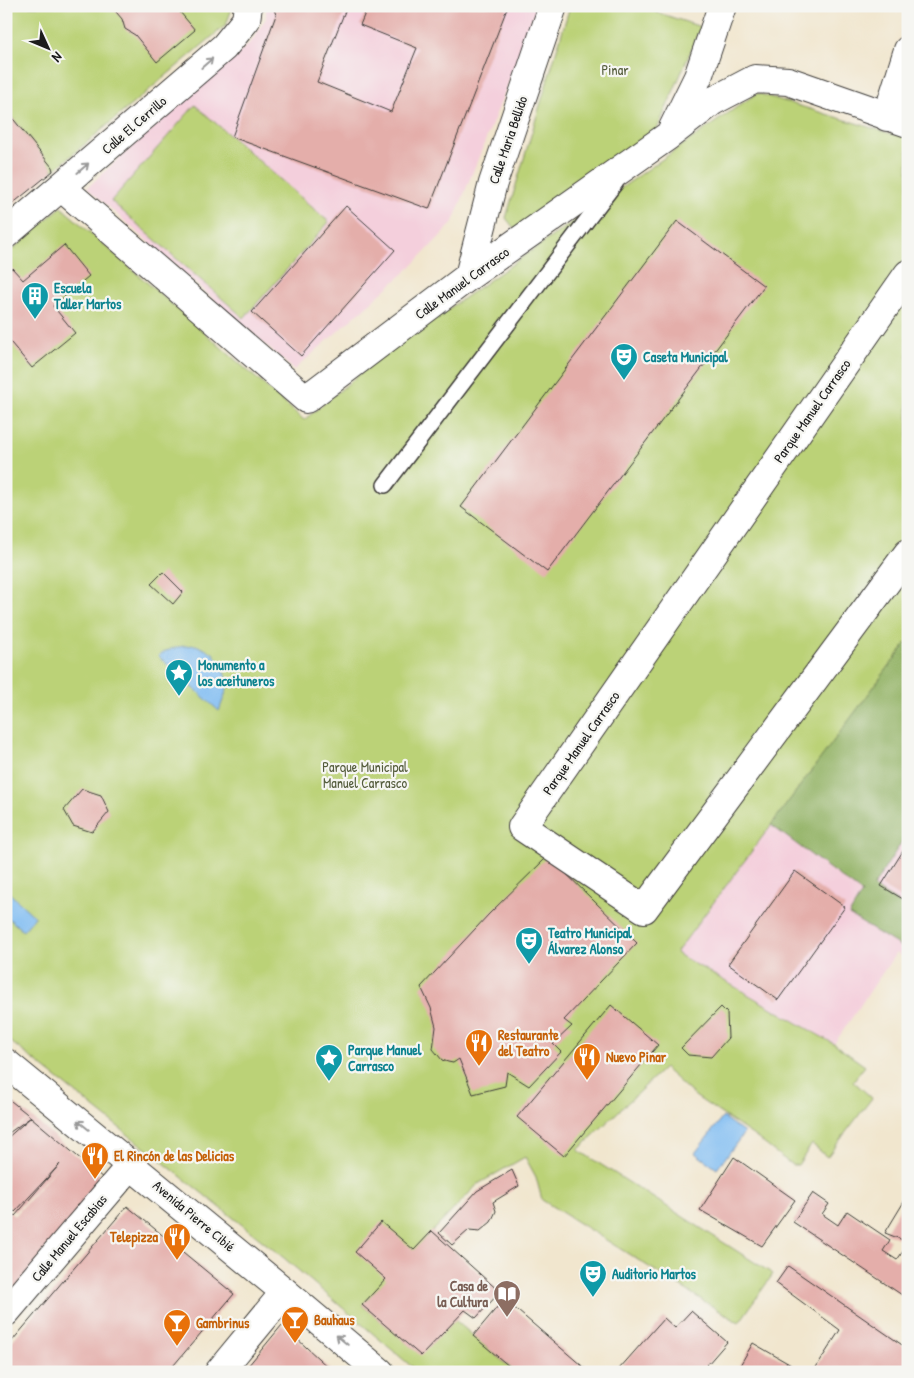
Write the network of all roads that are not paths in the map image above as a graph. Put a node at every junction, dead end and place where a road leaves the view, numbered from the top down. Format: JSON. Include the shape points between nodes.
{"nodes":[{"id":1,"x":248,"y":6,"type":"edge"},
{"id":2,"x":553,"y":6,"type":"edge"},
{"id":3,"x":722,"y":6,"type":"edge"},
{"id":4,"x":908,"y":50,"type":"edge"},
{"id":5,"x":897,"y":120,"type":"edge"},
{"id":6,"x":668,"y":136,"type":"junction"},
{"id":7,"x":630,"y":163,"type":"junction"},
{"id":8,"x":61,"y":187,"type":"junction"},
{"id":9,"x":6,"y":234,"type":"edge"},
{"id":10,"x":908,"y":274,"type":"edge"},
{"id":11,"x":469,"y":276,"type":"junction"},
{"id":12,"x":385,"y":485,"type":"dead end"},
{"id":13,"x":908,"y":553,"type":"edge"},
{"id":14,"x":6,"y":1063,"type":"edge"},
{"id":15,"x":131,"y":1165,"type":"junction"},
{"id":16,"x":285,"y":1292,"type":"junction"},
{"id":17,"x":6,"y":1312,"type":"edge"},
{"id":18,"x":219,"y":1372,"type":"edge"},
{"id":19,"x":380,"y":1372,"type":"edge"}],
"edges":[{"from":8,"to":1,"type":"street","name":"Calle El Cerrillo","one_way":true,"via":[[224,47],[246,20]]},
{"from":2,"to":11,"type":"street","name":"Calle Maria Bellido","via":[[493,183]]},
{"from":3,"to":6,"type":"street","via":[[698,77]]},
{"from":4,"to":5,"type":"street"},
{"from":5,"to":6,"type":"street","name":"Calle Manuel Carrasco","via":[[788,81],[755,79],[713,101]]},
{"from":6,"to":7,"type":"street","name":"Calle Manuel Carrasco"},
{"from":7,"to":11,"type":"street","name":"Calle Manuel Carrasco"},
{"from":7,"to":12,"type":"lane"},
{"from":8,"to":9,"type":"street","name":"Calle El Cerrillo"},
{"from":8,"to":11,"type":"street","name":"Calle Manuel Carrasco","via":[[306,399]]},
{"from":10,"to":13,"type":"street","name":"Parque Manuel Carrasco","via":[[522,827],[644,908]]},
{"from":15,"to":14,"type":"street","name":"Avenida Pierre Cibié","one_way":true},
{"from":15,"to":16,"type":"street","name":"Avenida Pierre Cibié"},
{"from":15,"to":17,"type":"street","name":"Calle Manuel Escabias"},
{"from":16,"to":18,"type":"street"},
{"from":19,"to":16,"type":"street","name":"Avenida Pierre Cibié","one_way":true}]}
